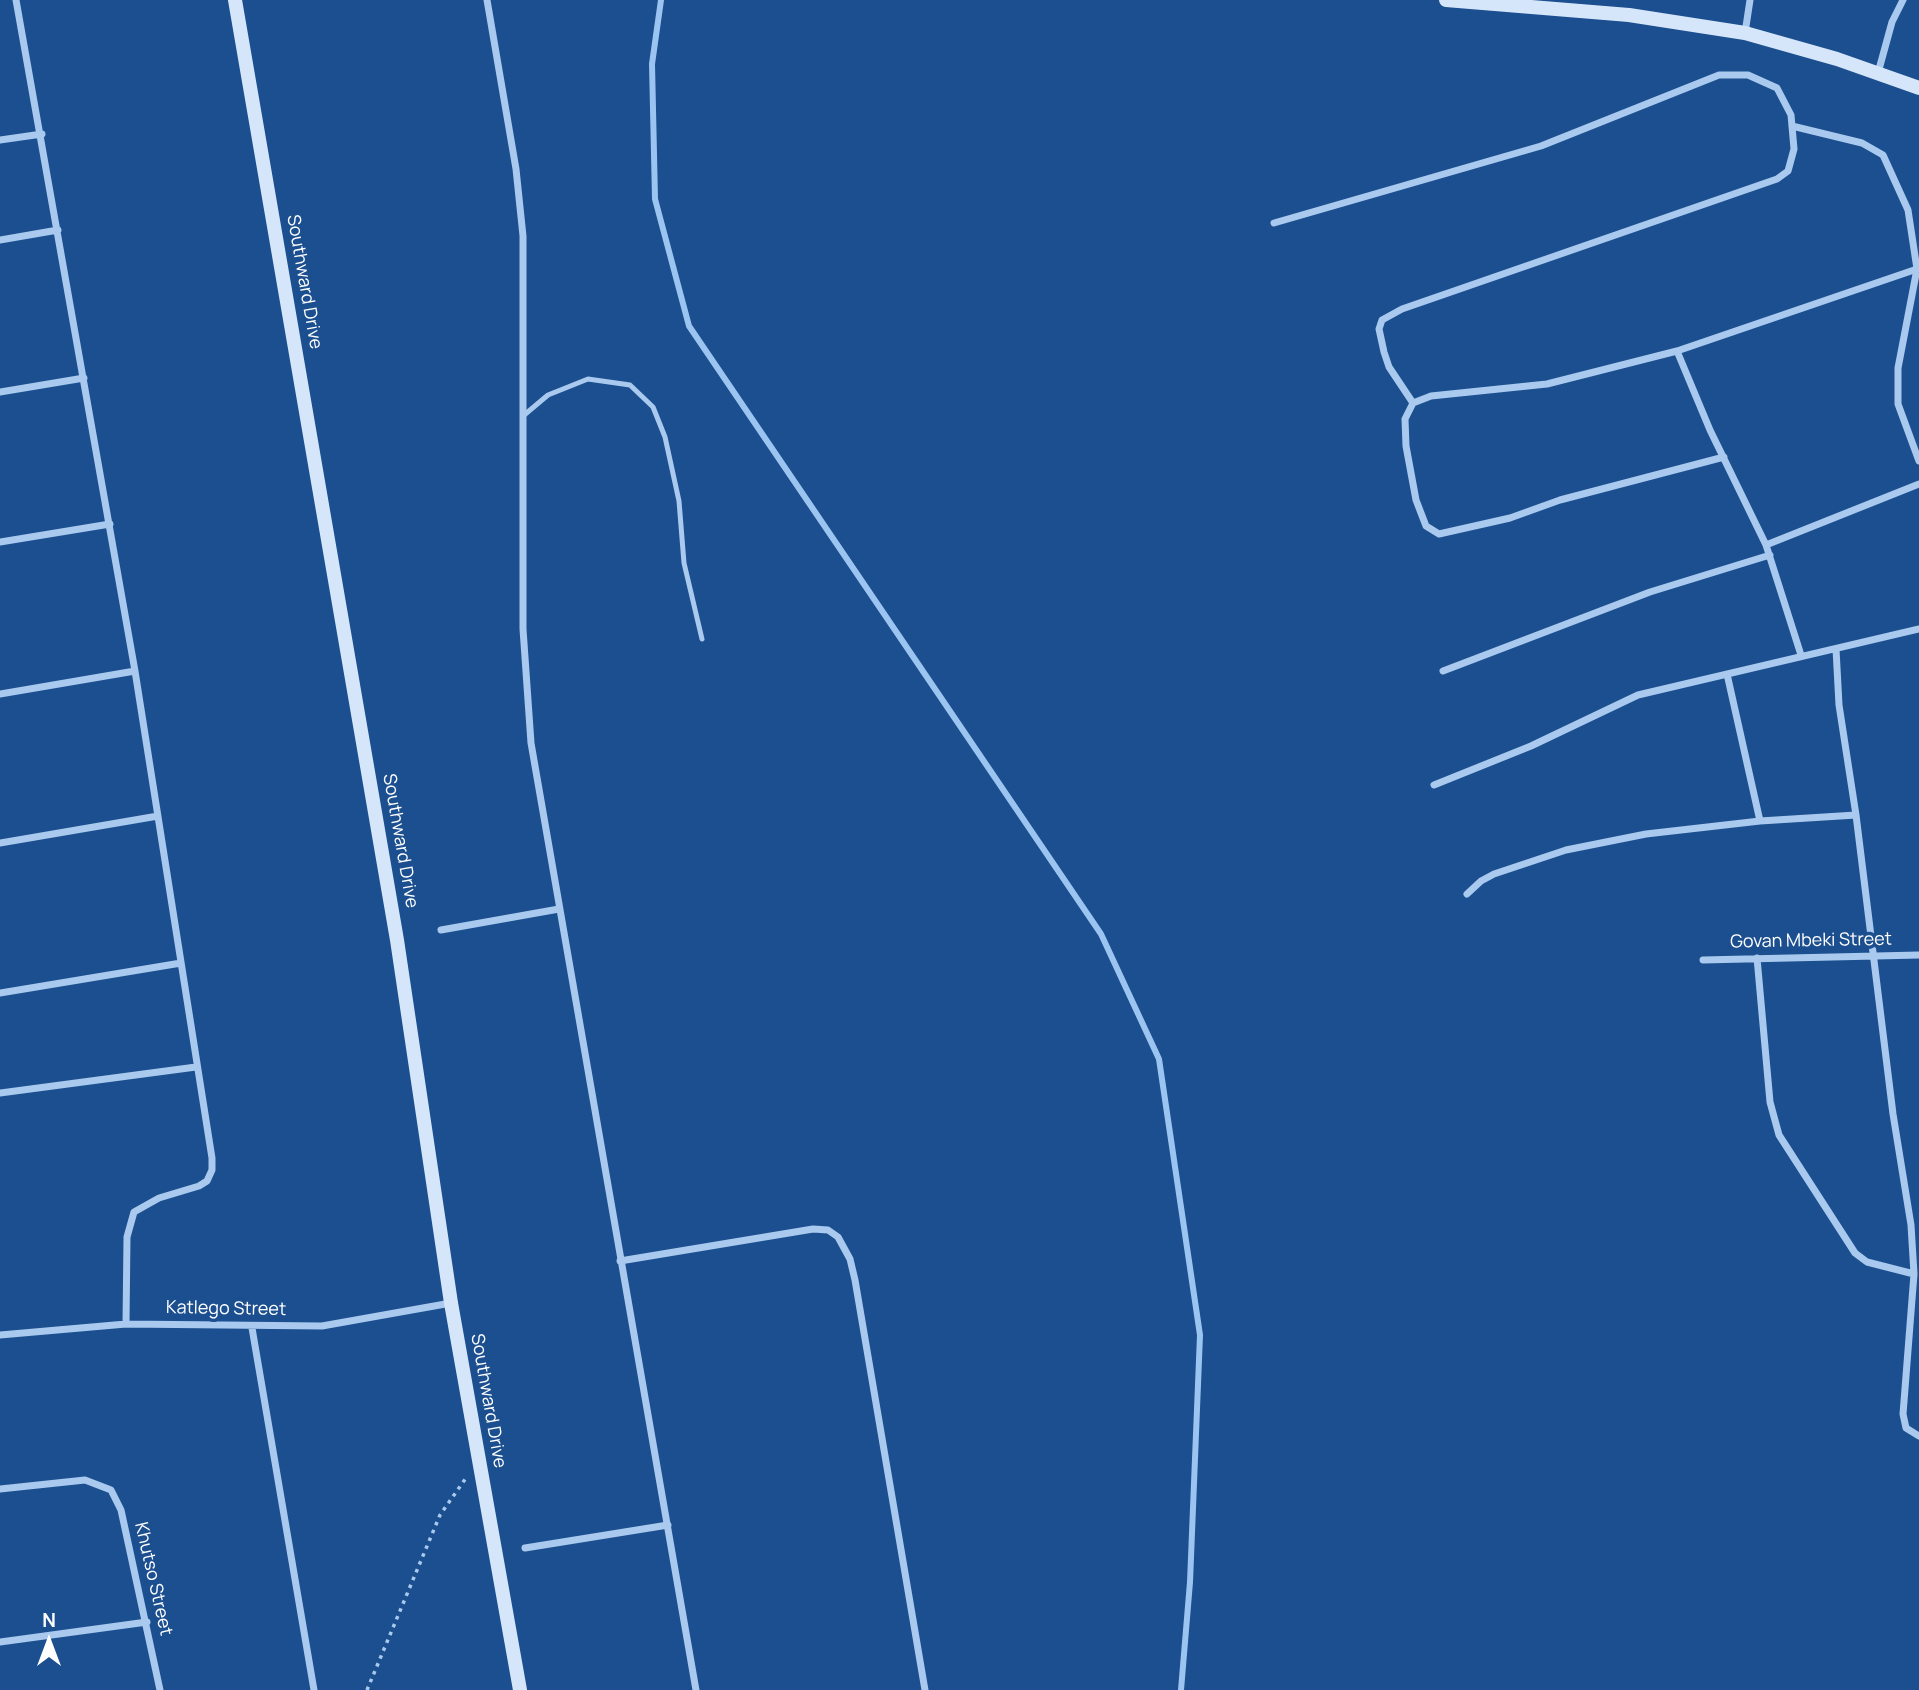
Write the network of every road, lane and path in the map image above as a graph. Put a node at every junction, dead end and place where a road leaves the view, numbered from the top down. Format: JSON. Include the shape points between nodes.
{"nodes":[{"id":1,"x":16,"y":0,"type":"edge"},
{"id":2,"x":235,"y":0,"type":"edge"},
{"id":3,"x":487,"y":0,"type":"edge"},
{"id":4,"x":1750,"y":0,"type":"edge"},
{"id":5,"x":1903,"y":0,"type":"edge"},
{"id":6,"x":1456,"y":1,"type":"edge"},
{"id":7,"x":1745,"y":33,"type":"junction"},
{"id":8,"x":1878,"y":73,"type":"junction"},
{"id":9,"x":1919,"y":88,"type":"edge"},
{"id":10,"x":1793,"y":126,"type":"junction"},
{"id":11,"x":42,"y":134,"type":"junction"},
{"id":12,"x":0,"y":140,"type":"edge"},
{"id":13,"x":1274,"y":223,"type":"dead end"},
{"id":14,"x":58,"y":230,"type":"junction"},
{"id":15,"x":0,"y":240,"type":"edge"},
{"id":16,"x":1917,"y":269,"type":"junction"},
{"id":17,"x":1677,"y":351,"type":"junction"},
{"id":18,"x":84,"y":379,"type":"junction"},
{"id":19,"x":0,"y":392,"type":"edge"},
{"id":20,"x":1413,"y":403,"type":"junction"},
{"id":21,"x":523,"y":416,"type":"junction"},
{"id":22,"x":1724,"y":457,"type":"junction"},
{"id":23,"x":1919,"y":461,"type":"edge"},
{"id":24,"x":1919,"y":484,"type":"edge"},
{"id":25,"x":110,"y":524,"type":"junction"},
{"id":26,"x":0,"y":542,"type":"edge"},
{"id":27,"x":1766,"y":545,"type":"junction"},
{"id":28,"x":1770,"y":555,"type":"junction"},
{"id":29,"x":1919,"y":629,"type":"edge"},
{"id":30,"x":702,"y":639,"type":"dead end"},
{"id":31,"x":1836,"y":649,"type":"junction"},
{"id":32,"x":1801,"y":655,"type":"junction"},
{"id":33,"x":135,"y":671,"type":"junction"},
{"id":34,"x":1443,"y":671,"type":"dead end"},
{"id":35,"x":1727,"y":674,"type":"junction"},
{"id":36,"x":0,"y":694,"type":"edge"},
{"id":37,"x":1434,"y":785,"type":"dead end"},
{"id":38,"x":1856,"y":815,"type":"junction"},
{"id":39,"x":158,"y":816,"type":"junction"},
{"id":40,"x":1760,"y":821,"type":"junction"},
{"id":41,"x":0,"y":843,"type":"edge"},
{"id":42,"x":1467,"y":894,"type":"dead end"},
{"id":43,"x":559,"y":909,"type":"junction"},
{"id":44,"x":441,"y":930,"type":"dead end"},
{"id":45,"x":1872,"y":955,"type":"junction"},
{"id":46,"x":1919,"y":955,"type":"edge"},
{"id":47,"x":1756,"y":958,"type":"junction"},
{"id":48,"x":1703,"y":960,"type":"dead end"},
{"id":49,"x":181,"y":963,"type":"junction"},
{"id":50,"x":0,"y":993,"type":"edge"},
{"id":51,"x":195,"y":1067,"type":"junction"},
{"id":52,"x":0,"y":1093,"type":"edge"},
{"id":53,"x":620,"y":1261,"type":"junction"},
{"id":54,"x":1914,"y":1275,"type":"junction"},
{"id":55,"x":451,"y":1303,"type":"junction"},
{"id":56,"x":126,"y":1324,"type":"junction"},
{"id":57,"x":253,"y":1328,"type":"junction"},
{"id":58,"x":0,"y":1335,"type":"edge"},
{"id":59,"x":1919,"y":1436,"type":"edge"},
{"id":60,"x":482,"y":1471,"type":"junction"},
{"id":61,"x":0,"y":1489,"type":"edge"},
{"id":62,"x":668,"y":1525,"type":"junction"},
{"id":63,"x":525,"y":1548,"type":"dead end"},
{"id":64,"x":147,"y":1622,"type":"junction"},
{"id":65,"x":0,"y":1642,"type":"edge"},
{"id":66,"x":160,"y":1690,"type":"edge"},
{"id":67,"x":314,"y":1690,"type":"edge"},
{"id":68,"x":367,"y":1690,"type":"edge"},
{"id":69,"x":520,"y":1690,"type":"edge"},
{"id":70,"x":696,"y":1690,"type":"edge"},
{"id":71,"x":925,"y":1690,"type":"edge"}],
"edges":[{"from":1,"to":11,"type":"street"},
{"from":2,"to":55,"type":"main road","name":"Southward Drive","via":[[397,940]]},
{"from":3,"to":21,"type":"street","via":[[523,236]]},
{"from":4,"to":7,"type":"street"},
{"from":5,"to":8,"type":"street"},
{"from":6,"to":7,"type":"main road","via":[[1629,15]]},
{"from":7,"to":8,"type":"main road"},
{"from":8,"to":9,"type":"main road"},
{"from":10,"to":13,"type":"street","via":[[1786,100],[1777,88],[1748,75],[1719,75],[1541,146]]},
{"from":10,"to":16,"type":"street","via":[[1862,144],[1883,155],[1908,210]]},
{"from":10,"to":20,"type":"street","via":[[1794,149],[1788,171],[1763,187],[1390,313],[1379,329],[1380,340],[1389,367]]},
{"from":11,"to":12,"type":"street"},
{"from":11,"to":14,"type":"street"},
{"from":14,"to":15,"type":"street"},
{"from":14,"to":18,"type":"street"},
{"from":16,"to":17,"type":"street"},
{"from":16,"to":23,"type":"street","via":[[1898,368],[1898,391],[1902,420]]},
{"from":17,"to":20,"type":"street","via":[[1547,384],[1432,396]]},
{"from":17,"to":22,"type":"street"},
{"from":18,"to":19,"type":"street"},
{"from":18,"to":25,"type":"street"},
{"from":20,"to":22,"type":"street","via":[[1404,429],[1410,472],[1426,526],[1439,534]]},
{"from":21,"to":30,"type":"lane","via":[[548,395],[588,379],[630,385],[653,407],[665,437],[679,501],[684,564]]},
{"from":21,"to":43,"type":"street","via":[[523,629],[531,743]]},
{"from":22,"to":27,"type":"street"},
{"from":24,"to":27,"type":"street"},
{"from":25,"to":26,"type":"street"},
{"from":25,"to":33,"type":"street"},
{"from":27,"to":28,"type":"street"},
{"from":28,"to":32,"type":"street"},
{"from":28,"to":34,"type":"street","via":[[1650,592]]},
{"from":29,"to":31,"type":"street"},
{"from":31,"to":32,"type":"street"},
{"from":31,"to":38,"type":"street","via":[[1839,705]]},
{"from":32,"to":35,"type":"street"},
{"from":33,"to":36,"type":"street"},
{"from":33,"to":39,"type":"street"},
{"from":35,"to":37,"type":"street","via":[[1638,695]]},
{"from":35,"to":40,"type":"street"},
{"from":38,"to":40,"type":"street"},
{"from":38,"to":45,"type":"street"},
{"from":39,"to":41,"type":"street"},
{"from":39,"to":49,"type":"street"},
{"from":40,"to":42,"type":"street","via":[[1646,834],[1566,850],[1494,874]]},
{"from":43,"to":44,"type":"street"},
{"from":43,"to":53,"type":"street"},
{"from":45,"to":46,"type":"street","name":"Govan Mbeki Street"},
{"from":45,"to":47,"type":"street","name":"Govan Mbeki Street"},
{"from":45,"to":54,"type":"street","via":[[1911,1225]]},
{"from":47,"to":48,"type":"street","name":"Govan Mbeki Street"},
{"from":47,"to":54,"type":"street","via":[[1770,1102],[1779,1135],[1855,1253],[1867,1262]]},
{"from":49,"to":50,"type":"street"},
{"from":49,"to":51,"type":"street"},
{"from":51,"to":52,"type":"street"},
{"from":51,"to":56,"type":"street","via":[[212,1170],[200,1186],[152,1200],[134,1212],[127,1237]]},
{"from":53,"to":62,"type":"street"},
{"from":53,"to":71,"type":"street","via":[[813,1229],[828,1230],[838,1237],[855,1280]]},
{"from":54,"to":59,"type":"street","via":[[1903,1414],[1906,1428]]},
{"from":55,"to":57,"type":"street","name":"Katlego Street","via":[[322,1326]]},
{"from":55,"to":60,"type":"main road","name":"Southward Drive"},
{"from":56,"to":57,"type":"street","name":"Katlego Street"},
{"from":56,"to":58,"type":"street","name":"Katlego Street"},
{"from":57,"to":67,"type":"street"},
{"from":60,"to":68,"type":"path","via":[[462,1481],[440,1515]]},
{"from":60,"to":69,"type":"main road","name":"Southward Drive"},
{"from":61,"to":64,"type":"street","name":"Khutso Street","via":[[67,1480],[101,1484],[118,1499]]},
{"from":62,"to":63,"type":"street"},
{"from":62,"to":70,"type":"street"},
{"from":64,"to":65,"type":"street"},
{"from":64,"to":66,"type":"street","name":"Khutso Street"}]}
